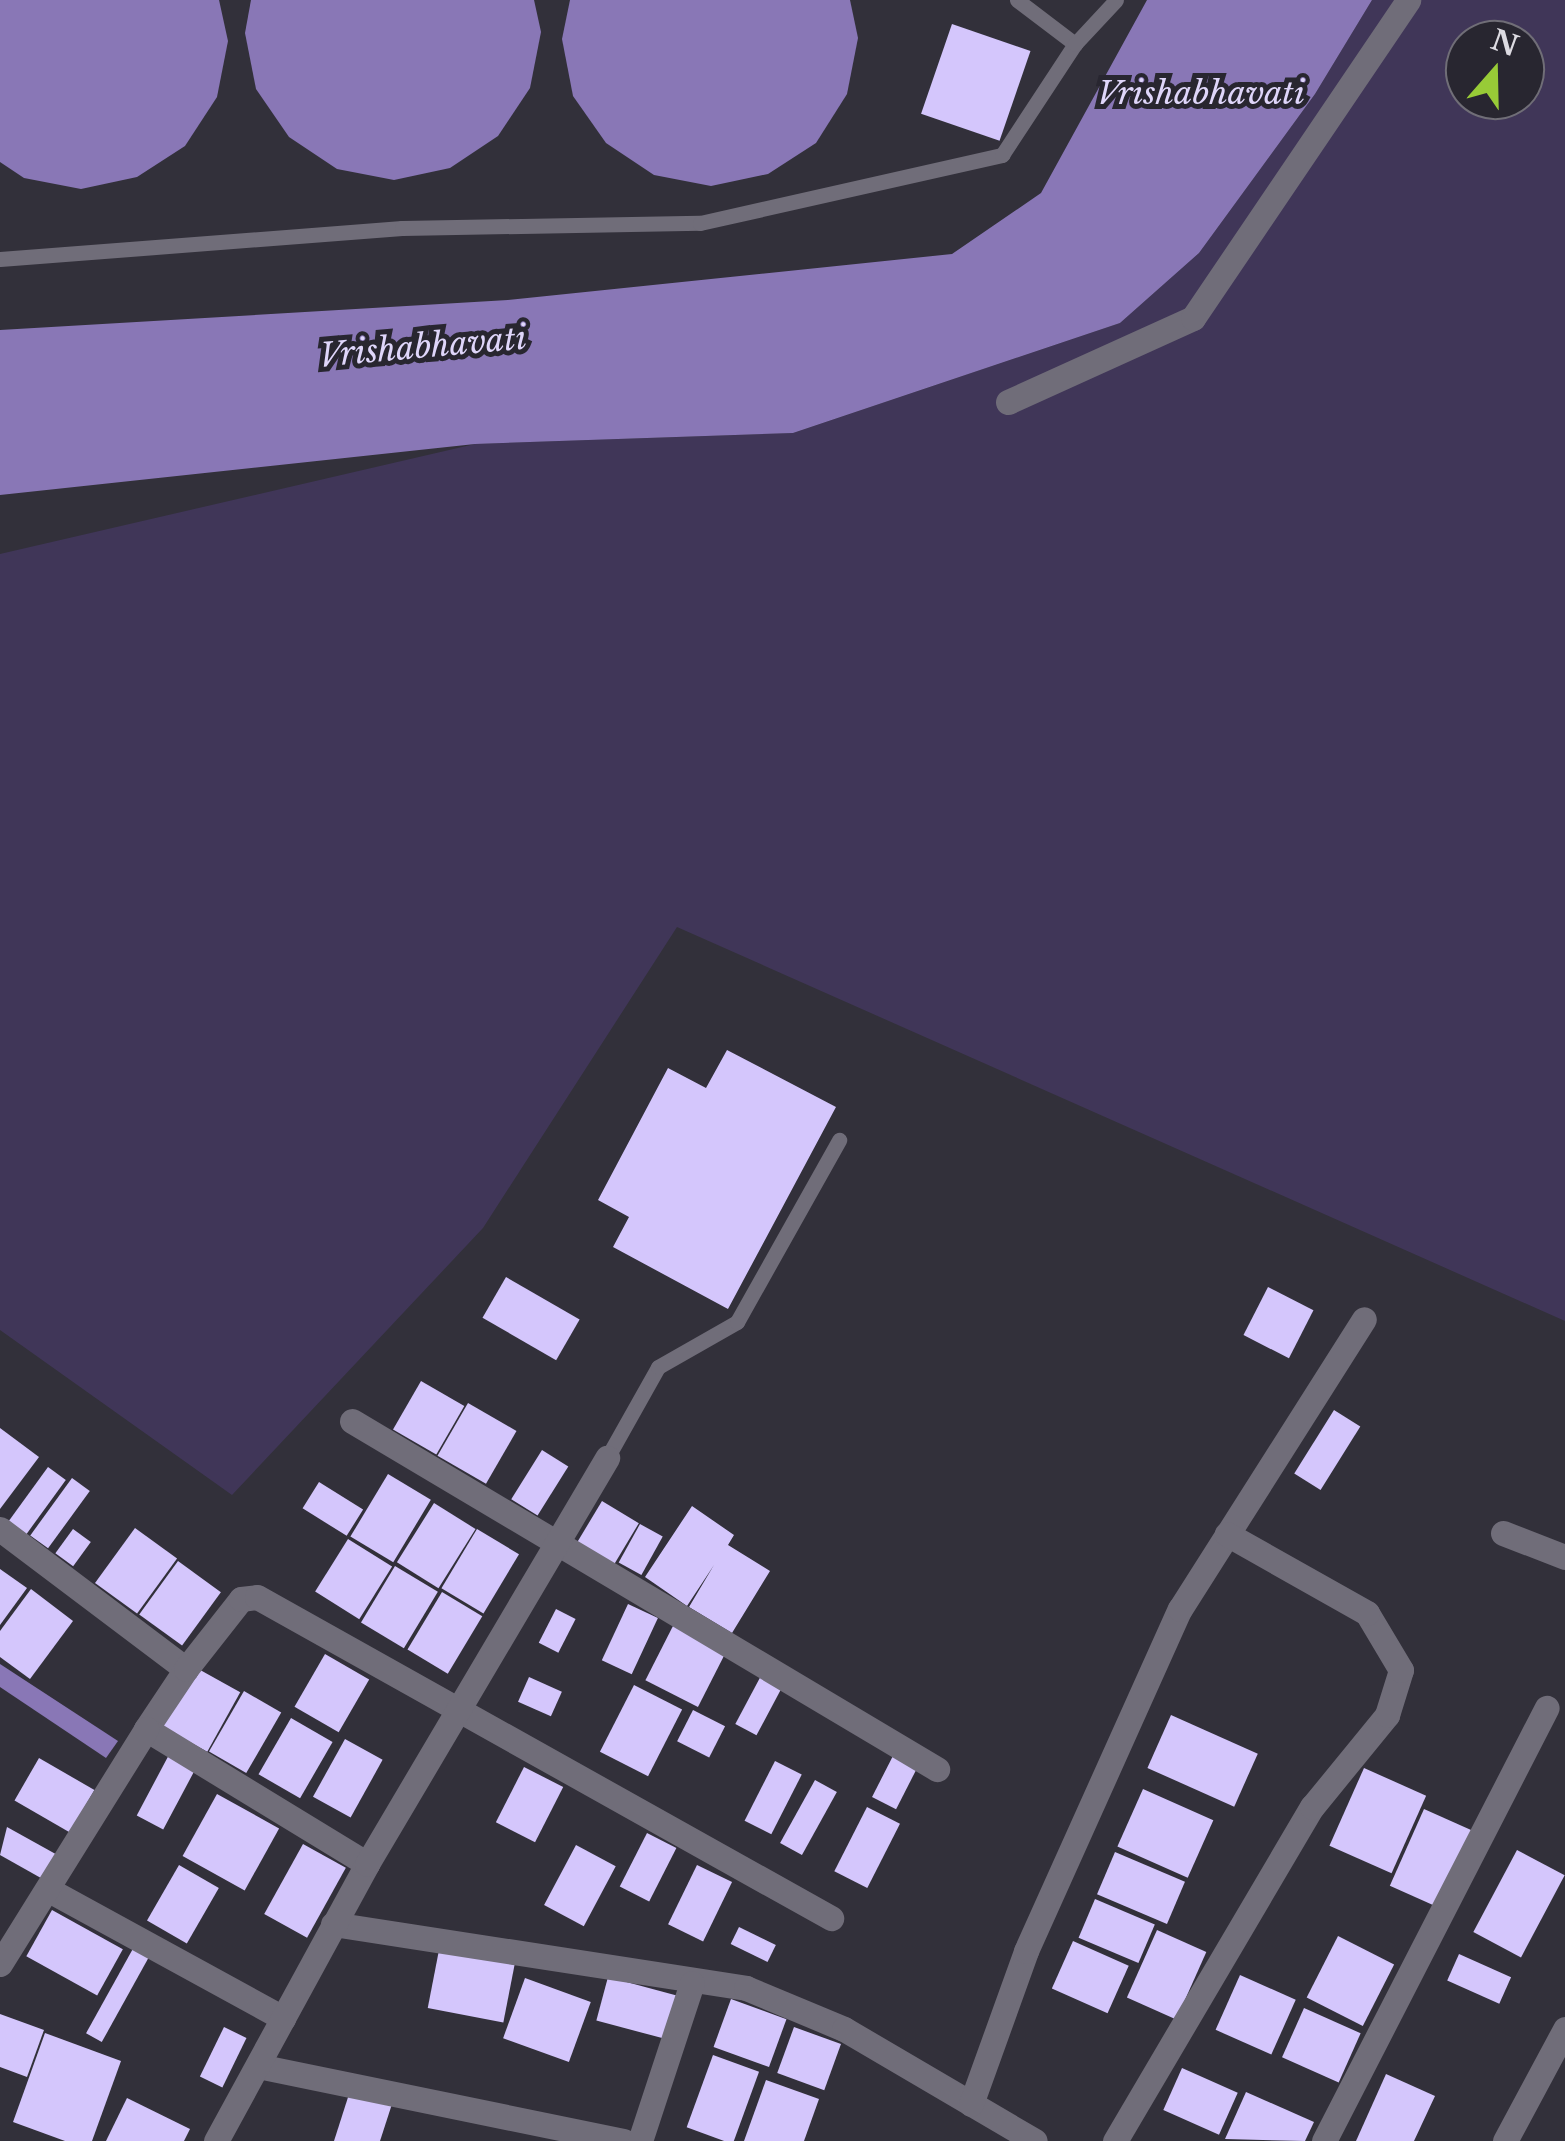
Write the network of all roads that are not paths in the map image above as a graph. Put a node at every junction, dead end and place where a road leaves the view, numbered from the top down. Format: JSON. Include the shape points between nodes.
{"nodes":[{"id":1,"x":1017,"y":0,"type":"edge"},
{"id":2,"x":1116,"y":0,"type":"edge"},
{"id":3,"x":1408,"y":0,"type":"edge"},
{"id":4,"x":1075,"y":44,"type":"junction"},
{"id":5,"x":0,"y":260,"type":"edge"},
{"id":6,"x":1008,"y":402,"type":"dead end"},
{"id":7,"x":839,"y":1140,"type":"dead end"},
{"id":8,"x":1364,"y":1319,"type":"dead end"},
{"id":9,"x":352,"y":1421,"type":"dead end"},
{"id":10,"x":606,"y":1458,"type":"joint"},
{"id":11,"x":0,"y":1529,"type":"edge"},
{"id":12,"x":1502,"y":1533,"type":"dead end"},
{"id":13,"x":1227,"y":1534,"type":"junction"},
{"id":14,"x":555,"y":1545,"type":"junction"},
{"id":15,"x":1565,"y":1557,"type":"edge"},
{"id":16,"x":186,"y":1670,"type":"junction"},
{"id":17,"x":460,"y":1706,"type":"junction"},
{"id":18,"x":1547,"y":1708,"type":"dead end"},
{"id":19,"x":146,"y":1729,"type":"junction"},
{"id":20,"x":937,"y":1769,"type":"dead end"},
{"id":21,"x":367,"y":1864,"type":"junction"},
{"id":22,"x":49,"y":1890,"type":"junction"},
{"id":23,"x":831,"y":1918,"type":"dead end"},
{"id":24,"x":333,"y":1924,"type":"junction"},
{"id":25,"x":0,"y":1964,"type":"edge"},
{"id":26,"x":692,"y":1983,"type":"junction"},
{"id":27,"x":284,"y":2018,"type":"junction"},
{"id":28,"x":1565,"y":2029,"type":"edge"},
{"id":29,"x":258,"y":2066,"type":"junction"},
{"id":30,"x":971,"y":2104,"type":"junction"},
{"id":31,"x":216,"y":2141,"type":"edge"},
{"id":32,"x":623,"y":2141,"type":"edge"},
{"id":33,"x":640,"y":2141,"type":"edge"},
{"id":34,"x":1035,"y":2141,"type":"edge"},
{"id":35,"x":1116,"y":2141,"type":"edge"},
{"id":36,"x":1324,"y":2141,"type":"edge"},
{"id":37,"x":1506,"y":2141,"type":"edge"}],
"edges":[{"from":1,"to":4,"type":"lane"},
{"from":2,"to":4,"type":"lane"},
{"from":3,"to":6,"type":"street","via":[[1380,32],[1193,318]]},
{"from":4,"to":5,"type":"lane","via":[[1002,154],[700,223],[402,228]]},
{"from":7,"to":10,"type":"lane","via":[[737,1322],[658,1367]]},
{"from":8,"to":13,"type":"street"},
{"from":9,"to":14,"type":"street"},
{"from":10,"to":14,"type":"street"},
{"from":11,"to":16,"type":"street"},
{"from":12,"to":15,"type":"street"},
{"from":13,"to":30,"type":"street","via":[[1180,1609],[1122,1735],[1026,1951]]},
{"from":13,"to":35,"type":"street","via":[[1367,1614],[1401,1670],[1387,1715],[1312,1806]]},
{"from":14,"to":17,"type":"street"},
{"from":14,"to":20,"type":"street"},
{"from":16,"to":17,"type":"street","via":[[241,1599],[257,1596]]},
{"from":16,"to":19,"type":"street"},
{"from":17,"to":21,"type":"street"},
{"from":17,"to":23,"type":"street"},
{"from":18,"to":36,"type":"street"},
{"from":19,"to":21,"type":"street"},
{"from":19,"to":22,"type":"street"},
{"from":21,"to":24,"type":"street"},
{"from":22,"to":25,"type":"street"},
{"from":22,"to":27,"type":"street"},
{"from":24,"to":26,"type":"street"},
{"from":24,"to":27,"type":"street"},
{"from":26,"to":30,"type":"street","via":[[746,1988],[844,2029]]},
{"from":26,"to":33,"type":"street"},
{"from":27,"to":29,"type":"street"},
{"from":28,"to":37,"type":"street"},
{"from":29,"to":31,"type":"street"},
{"from":29,"to":32,"type":"street"},
{"from":30,"to":34,"type":"street"}]}
